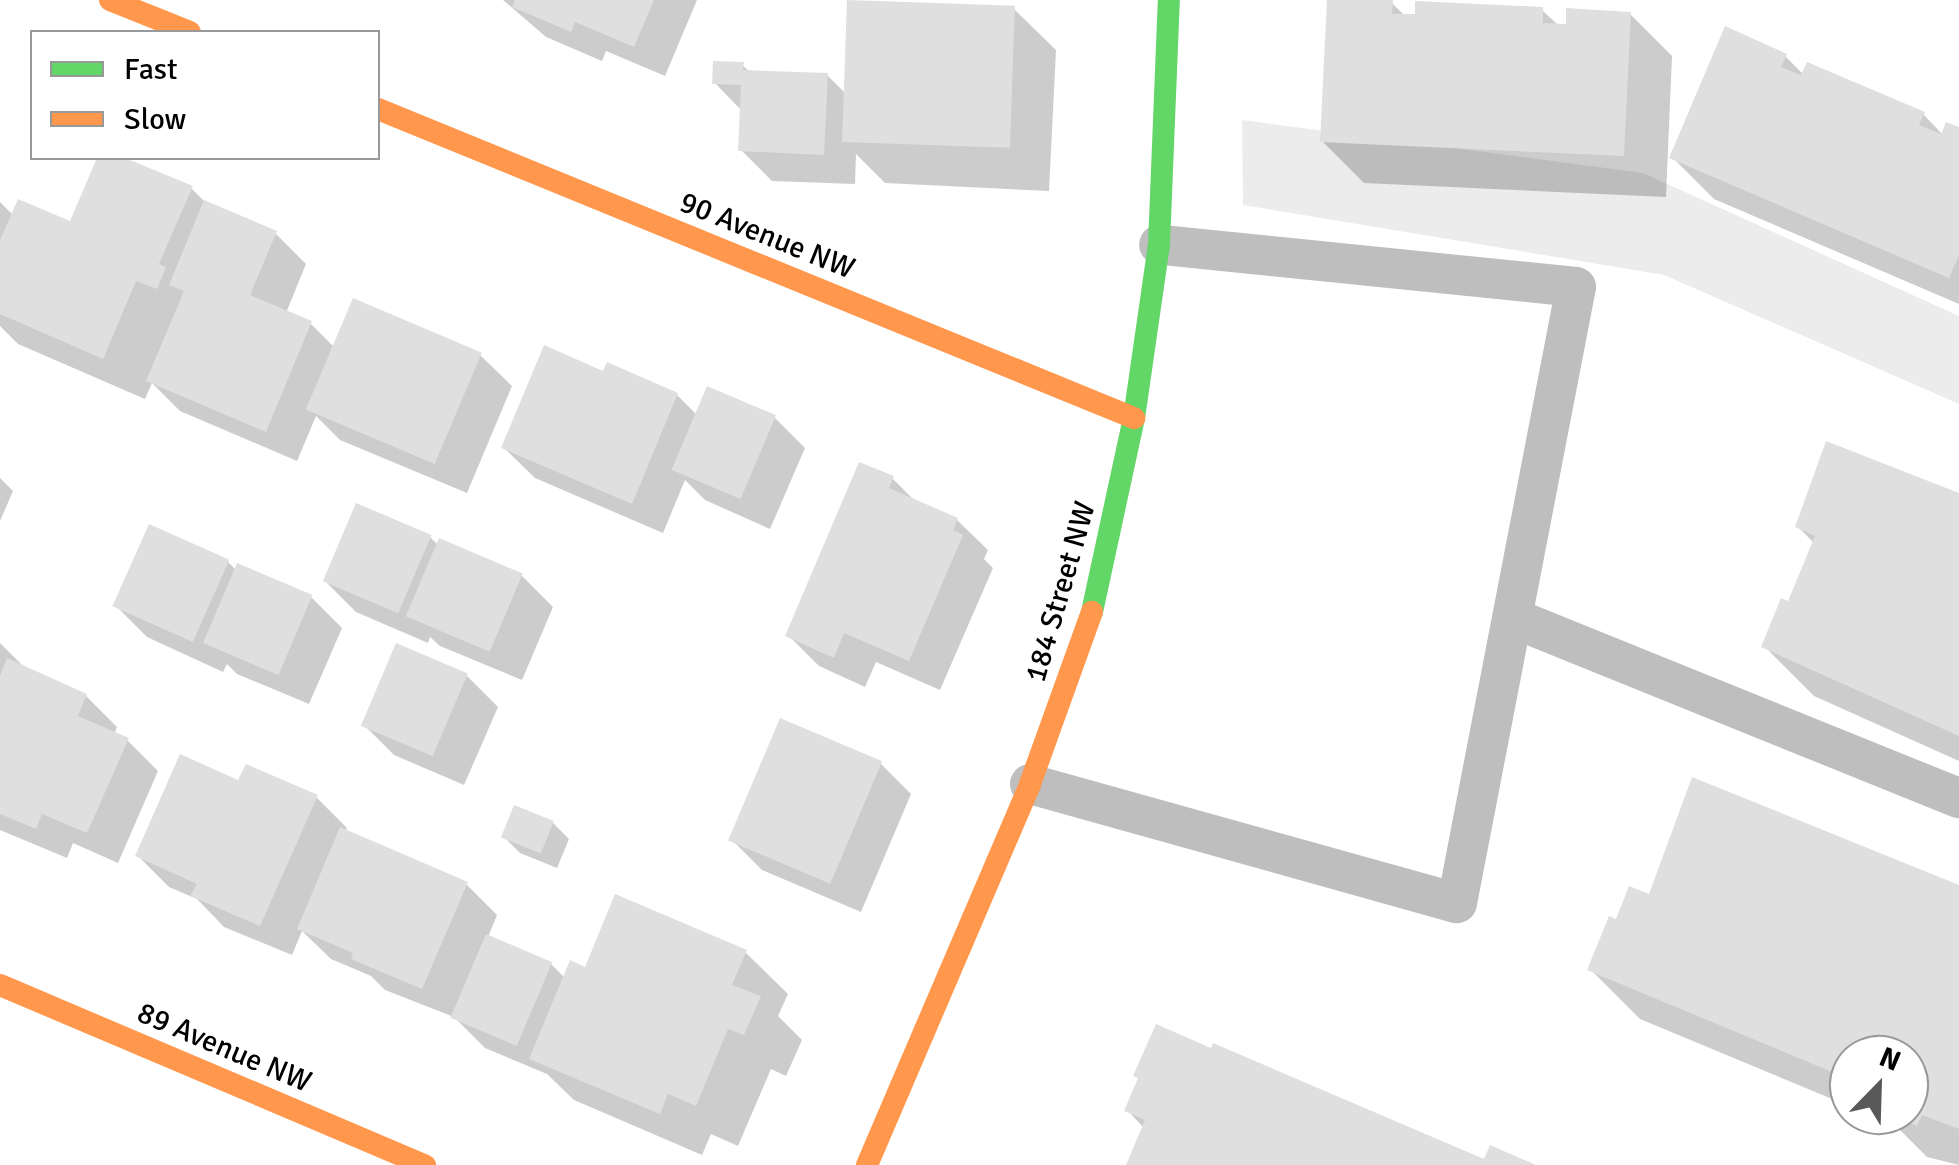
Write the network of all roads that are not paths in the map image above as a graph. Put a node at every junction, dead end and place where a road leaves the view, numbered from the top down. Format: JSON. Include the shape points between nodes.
{"nodes":[{"id":1,"x":110,"y":0,"type":"edge"},
{"id":2,"x":1169,"y":0,"type":"edge"},
{"id":3,"x":185,"y":30,"type":"edge"},
{"id":4,"x":380,"y":110,"type":"edge"},
{"id":5,"x":1159,"y":245,"type":"junction"},
{"id":6,"x":1134,"y":418,"type":"junction"},
{"id":7,"x":1512,"y":618,"type":"junction"},
{"id":8,"x":1030,"y":784,"type":"junction"},
{"id":9,"x":1959,"y":798,"type":"edge"},
{"id":10,"x":0,"y":986,"type":"edge"},
{"id":11,"x":424,"y":1165,"type":"edge"},
{"id":12,"x":868,"y":1165,"type":"edge"}],
"edges":[{"from":1,"to":3,"type":"street"},
{"from":2,"to":5,"type":"street","name":"184 Street NW"},
{"from":4,"to":6,"type":"street","name":"90 Avenue NW"},
{"from":5,"to":6,"type":"street","name":"184 Street NW"},
{"from":5,"to":7,"type":"lane","via":[[1576,287]]},
{"from":6,"to":8,"type":"street","name":"184 Street NW","via":[[1091,617]]},
{"from":7,"to":8,"type":"lane","via":[[1458,904]]},
{"from":7,"to":9,"type":"lane"},
{"from":8,"to":12,"type":"street","name":"184 Street NW"},
{"from":10,"to":11,"type":"street","name":"89 Avenue NW"}]}
